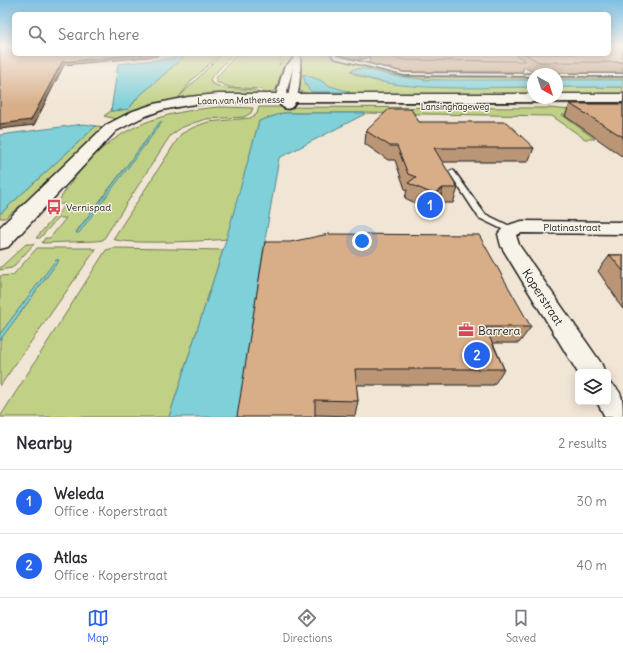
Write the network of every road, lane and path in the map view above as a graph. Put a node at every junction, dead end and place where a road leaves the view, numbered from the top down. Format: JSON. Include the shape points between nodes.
{"nodes":[{"id":1,"x":290,"y":65,"type":"edge"},
{"id":2,"x":298,"y":65,"type":"edge"},
{"id":3,"x":367,"y":65,"type":"edge"},
{"id":4,"x":527,"y":75,"type":"edge"},
{"id":5,"x":563,"y":75,"type":"edge"},
{"id":6,"x":623,"y":75,"type":"edge"},
{"id":7,"x":623,"y":98,"type":"edge"},
{"id":8,"x":287,"y":101,"type":"junction"},
{"id":9,"x":623,"y":106,"type":"edge"},
{"id":10,"x":452,"y":172,"type":"dead end"},
{"id":11,"x":623,"y":228,"type":"edge"},
{"id":12,"x":516,"y":229,"type":"junction"},
{"id":13,"x":0,"y":241,"type":"edge"},
{"id":14,"x":590,"y":369,"type":"edge"},
{"id":15,"x":611,"y":401,"type":"edge"},
{"id":16,"x":621,"y":417,"type":"edge"}],
"edges":[{"from":1,"to":8,"type":"street"},
{"from":2,"to":8,"type":"street"},
{"from":3,"to":4,"type":"lane","via":[[404,74]]},
{"from":5,"to":6,"type":"lane"},
{"from":7,"to":8,"type":"street","name":"Lansinghageweg"},
{"from":8,"to":9,"type":"street","name":"Lansinghageweg"},
{"from":8,"to":13,"type":"street","name":"Laan van Mathenesse","via":[[211,106],[168,112],[136,122],[103,138]]},
{"from":10,"to":12,"type":"lane","via":[[482,216]]},
{"from":11,"to":12,"type":"street","name":"Platinastraat"},
{"from":12,"to":14,"type":"street","name":"Koperstraat","via":[[507,234],[510,246]]},
{"from":15,"to":16,"type":"street"}]}
